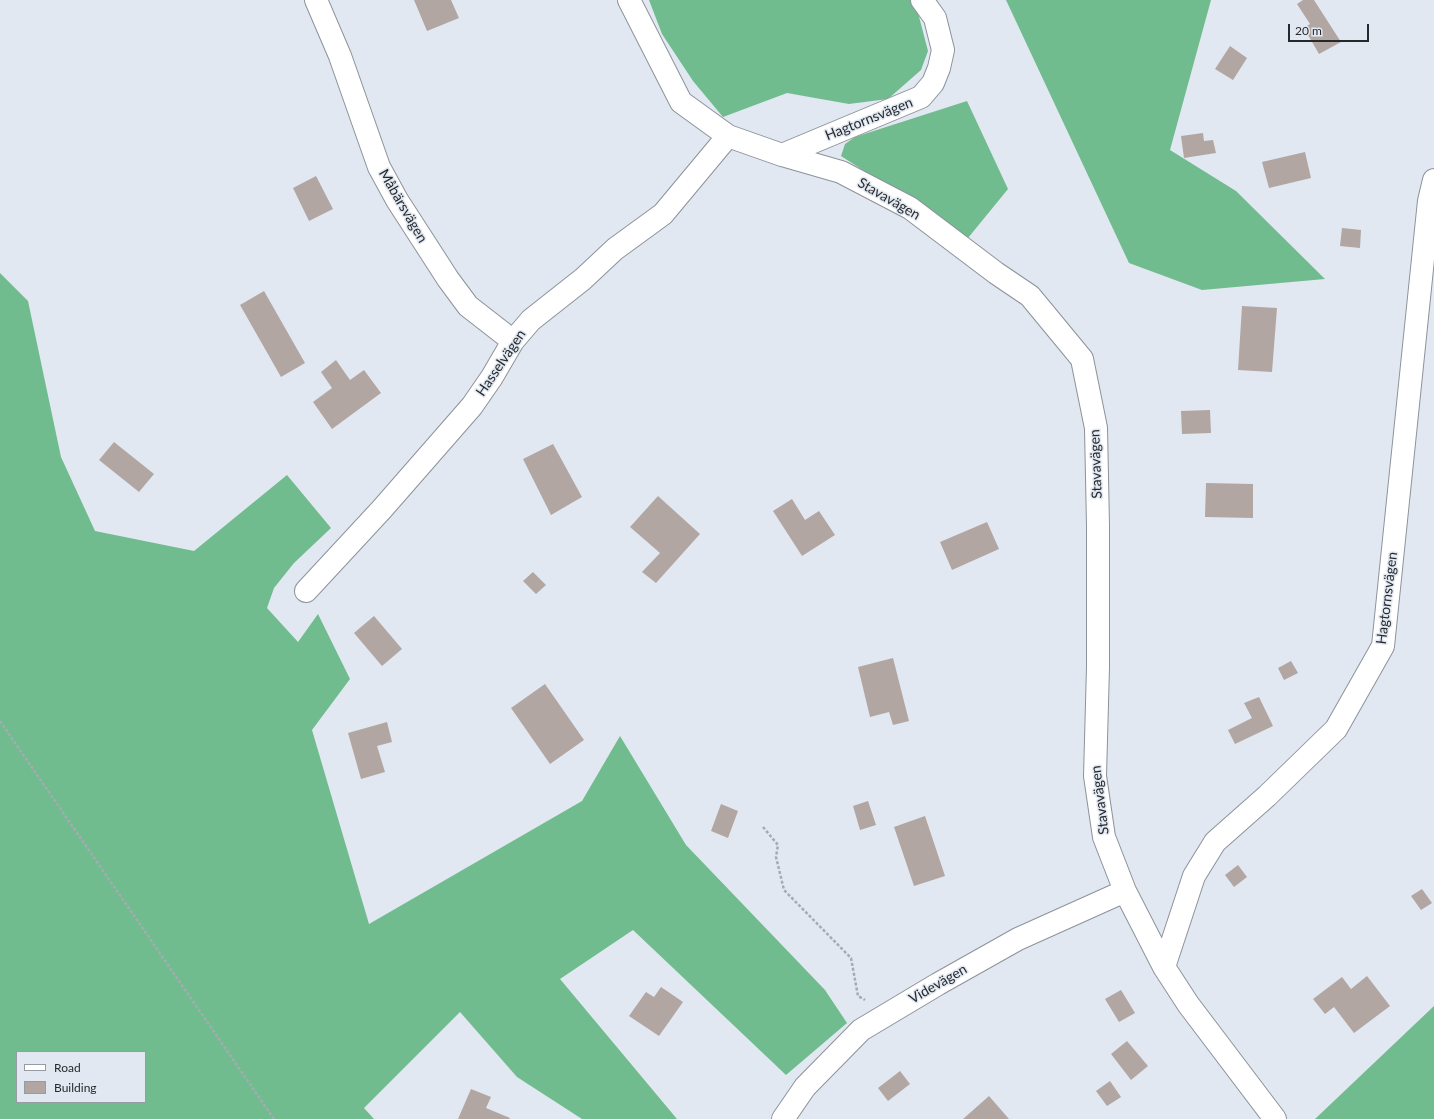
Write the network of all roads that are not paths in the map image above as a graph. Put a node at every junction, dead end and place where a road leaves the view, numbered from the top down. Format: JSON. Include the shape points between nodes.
{"nodes":[{"id":1,"x":316,"y":0,"type":"edge"},
{"id":2,"x":629,"y":0,"type":"edge"},
{"id":3,"x":922,"y":0,"type":"edge"},
{"id":4,"x":728,"y":136,"type":"junction"},
{"id":5,"x":782,"y":155,"type":"junction"},
{"id":6,"x":1434,"y":180,"type":"edge"},
{"id":7,"x":513,"y":341,"type":"junction"},
{"id":8,"x":306,"y":591,"type":"dead end"},
{"id":9,"x":1125,"y":891,"type":"junction"},
{"id":10,"x":1164,"y":967,"type":"junction"},
{"id":11,"x":783,"y":1119,"type":"edge"},
{"id":12,"x":1275,"y":1119,"type":"edge"}],
"edges":[{"from":1,"to":7,"type":"street","name":"Måbärsvägen","via":[[340,56],[379,167],[397,200],[468,306]]},
{"from":2,"to":4,"type":"street","name":"Stavavägen","via":[[681,102]]},
{"from":3,"to":5,"type":"street","name":"Hagtornsvägen","via":[[935,18],[943,50],[933,83],[921,97]]},
{"from":4,"to":5,"type":"street","name":"Stavavägen"},
{"from":4,"to":7,"type":"street","name":"Hasselvägen","via":[[663,214],[615,249],[583,279],[531,320]]},
{"from":5,"to":9,"type":"street","name":"Stavavägen","via":[[841,172],[910,208],[1030,296],[1082,359],[1096,428],[1098,667],[1095,776],[1104,837]]},
{"from":6,"to":10,"type":"street","name":"Hagtornsvägen","via":[[1429,202],[1383,646],[1336,729],[1267,796],[1214,842],[1194,876]]},
{"from":7,"to":8,"type":"street","name":"Hasselvägen","via":[[472,406]]},
{"from":9,"to":10,"type":"street","name":"Stavavägen"},
{"from":9,"to":11,"type":"street","name":"Videvägen","via":[[1018,939],[861,1030],[804,1087]]},
{"from":10,"to":12,"type":"street","name":"Stavavägen","via":[[1188,1004]]}]}
